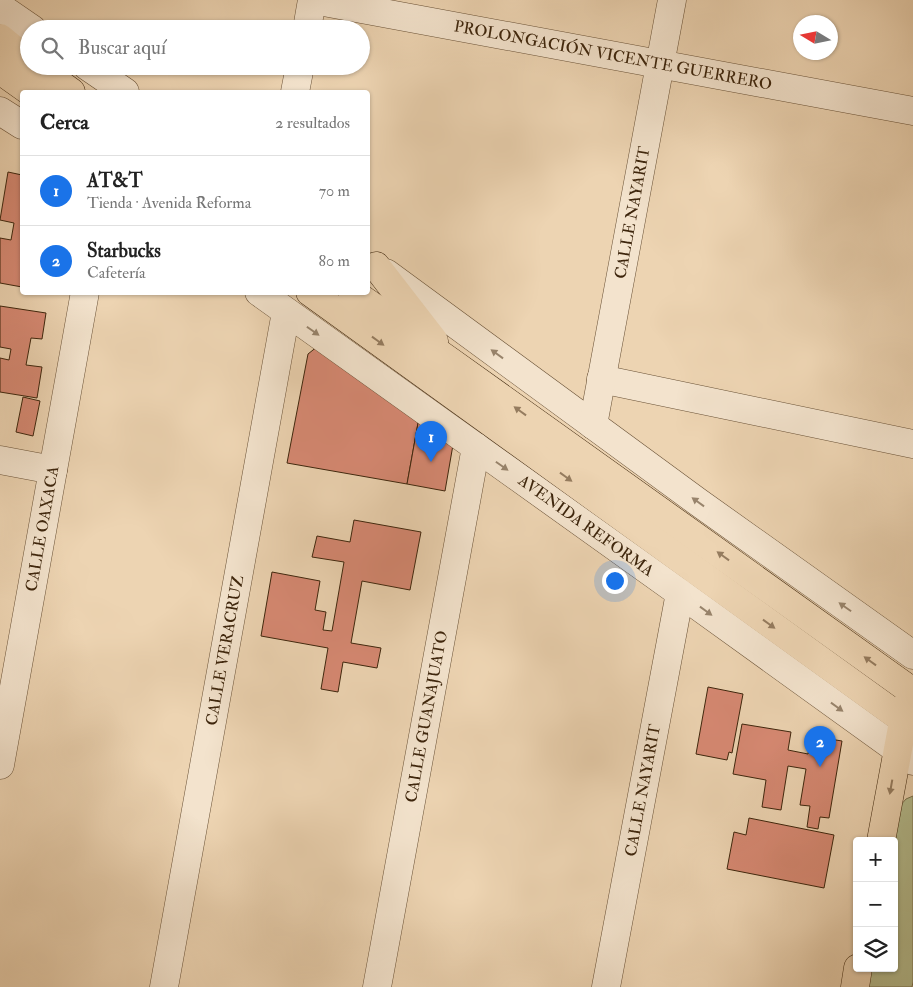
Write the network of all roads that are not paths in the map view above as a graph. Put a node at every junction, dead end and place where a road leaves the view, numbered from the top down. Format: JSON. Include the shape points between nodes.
{"nodes":[{"id":1,"x":313,"y":0,"type":"edge"},
{"id":2,"x":672,"y":0,"type":"edge"},
{"id":3,"x":0,"y":7,"type":"edge"},
{"id":4,"x":309,"y":20,"type":"edge"},
{"id":5,"x":20,"y":21,"type":"edge"},
{"id":6,"x":0,"y":38,"type":"edge"},
{"id":7,"x":20,"y":55,"type":"edge"},
{"id":8,"x":660,"y":63,"type":"junction"},
{"id":9,"x":0,"y":70,"type":"edge"},
{"id":10,"x":47,"y":75,"type":"edge"},
{"id":11,"x":100,"y":75,"type":"edge"},
{"id":12,"x":298,"y":75,"type":"edge"},
{"id":13,"x":28,"y":90,"type":"edge"},
{"id":14,"x":68,"y":90,"type":"edge"},
{"id":15,"x":122,"y":90,"type":"edge"},
{"id":16,"x":295,"y":90,"type":"edge"},
{"id":17,"x":0,"y":111,"type":"edge"},
{"id":18,"x":913,"y":111,"type":"edge"},
{"id":19,"x":20,"y":124,"type":"edge"},
{"id":20,"x":372,"y":262,"type":"edge"},
{"id":21,"x":84,"y":295,"type":"edge"},
{"id":22,"x":263,"y":295,"type":"edge"},
{"id":23,"x":314,"y":295,"type":"edge"},
{"id":24,"x":356,"y":295,"type":"edge"},
{"id":25,"x":286,"y":312,"type":"junction"},
{"id":26,"x":451,"y":362,"type":"junction"},
{"id":27,"x":601,"y":379,"type":"junction"},
{"id":28,"x":593,"y":425,"type":"junction"},
{"id":29,"x":913,"y":444,"type":"edge"},
{"id":30,"x":476,"y":447,"type":"junction"},
{"id":31,"x":0,"y":460,"type":"edge"},
{"id":32,"x":53,"y":470,"type":"junction"},
{"id":33,"x":680,"y":592,"type":"junction"},
{"id":34,"x":913,"y":655,"type":"edge"},
{"id":35,"x":912,"y":684,"type":"edge"},
{"id":36,"x":908,"y":724,"type":"edge"},
{"id":37,"x":905,"y":756,"type":"edge"},
{"id":38,"x":0,"y":765,"type":"edge"},
{"id":39,"x":882,"y":837,"type":"edge"},
{"id":40,"x":857,"y":972,"type":"edge"},
{"id":41,"x":164,"y":987,"type":"edge"},
{"id":42,"x":377,"y":987,"type":"edge"},
{"id":43,"x":606,"y":987,"type":"edge"},
{"id":44,"x":855,"y":987,"type":"edge"}],
"edges":[{"from":1,"to":4,"type":"street"},
{"from":1,"to":8,"type":"street","name":"PROLONGACIÓN VICENTE GUERRERO"},
{"from":2,"to":8,"type":"street","name":"CALLE NAYARIT"},
{"from":3,"to":5,"type":"street"},
{"from":6,"to":7,"type":"main road"},
{"from":8,"to":18,"type":"street","name":"PROLONGACIÓN VICENTE GUERRERO"},
{"from":8,"to":27,"type":"street","name":"CALLE NAYARIT"},
{"from":9,"to":13,"type":"main road"},
{"from":10,"to":14,"type":"main road"},
{"from":11,"to":15,"type":"street"},
{"from":12,"to":16,"type":"street"},
{"from":17,"to":19,"type":"street"},
{"from":20,"to":26,"type":"main road"},
{"from":28,"to":20,"type":"street","one_way":true},
{"from":21,"to":32,"type":"street","name":"CALLE OAXACA"},
{"from":22,"to":25,"type":"street","name":"AVENIDA REFORMA"},
{"from":23,"to":36,"type":"main road","name":"AVENIDA REFORMA","one_way":true},
{"from":24,"to":26,"type":"main road"},
{"from":25,"to":30,"type":"street","name":"AVENIDA REFORMA","one_way":true},
{"from":25,"to":41,"type":"street","name":"CALLE VERACRUZ"},
{"from":35,"to":26,"type":"main road","one_way":true},
{"from":27,"to":28,"type":"street","name":"CALLE NAYARIT"},
{"from":27,"to":29,"type":"street"},
{"from":34,"to":28,"type":"street","one_way":true},
{"from":30,"to":33,"type":"street","name":"AVENIDA REFORMA","one_way":true},
{"from":30,"to":42,"type":"street","name":"CALLE GUANAJUATO"},
{"from":31,"to":32,"type":"street"},
{"from":32,"to":38,"type":"street","name":"CALLE OAXACA"},
{"from":33,"to":37,"type":"street","name":"AVENIDA REFORMA","one_way":true},
{"from":33,"to":43,"type":"street","name":"CALLE NAYARIT"},
{"from":35,"to":36,"type":"main road"},
{"from":36,"to":37,"type":"main road"},
{"from":37,"to":39,"type":"main road","one_way":true},
{"from":40,"to":44,"type":"main road"}]}
